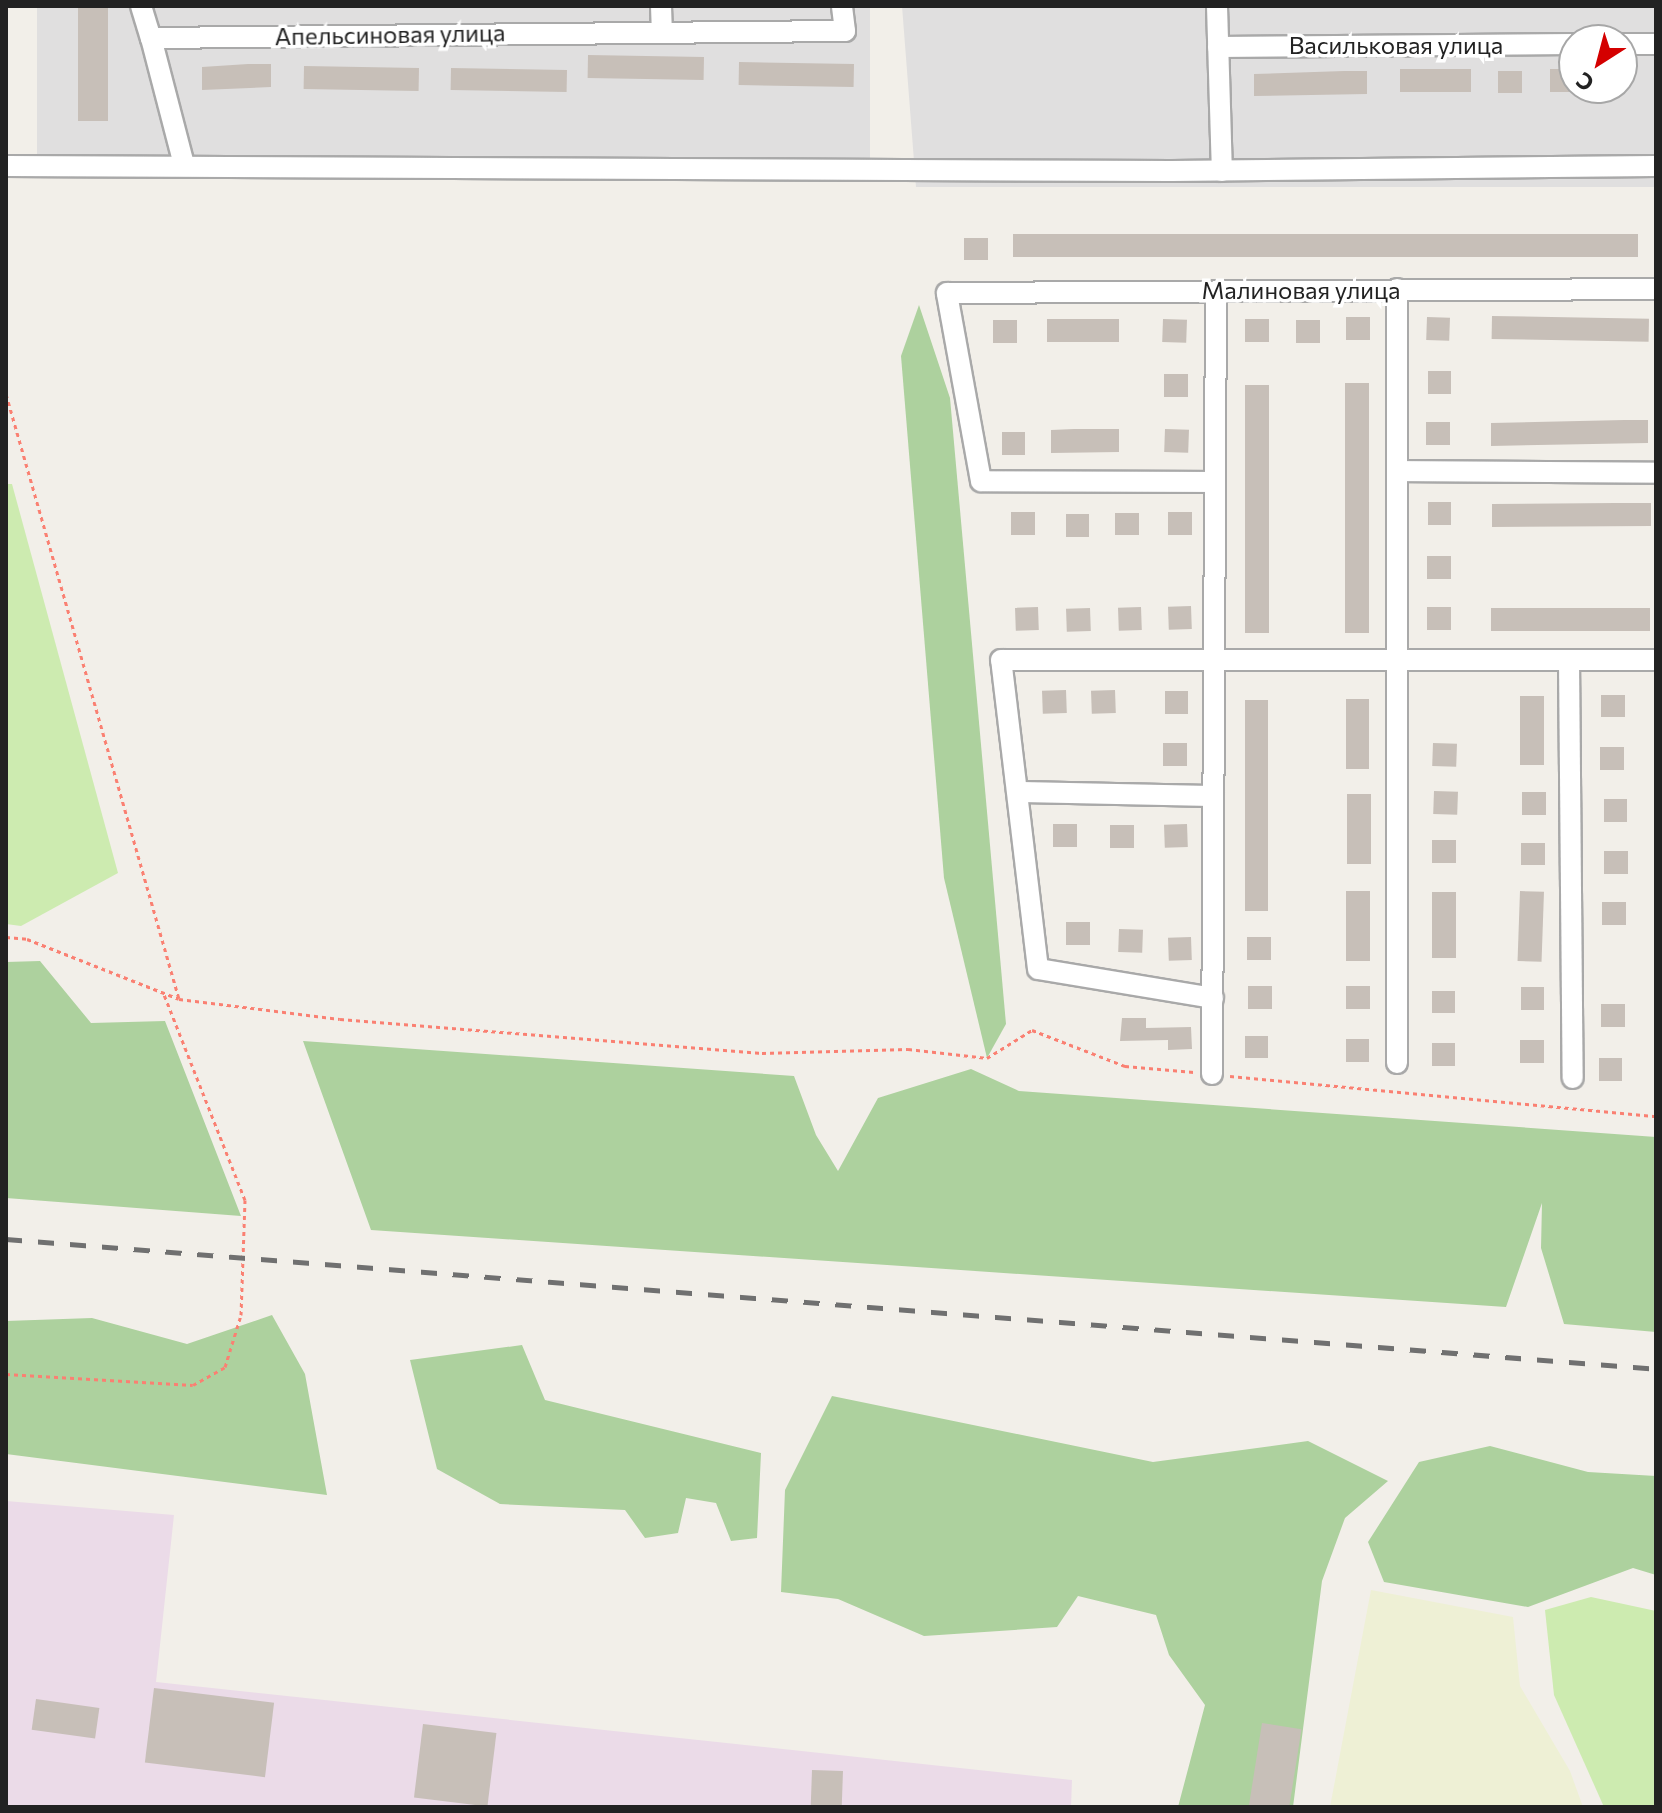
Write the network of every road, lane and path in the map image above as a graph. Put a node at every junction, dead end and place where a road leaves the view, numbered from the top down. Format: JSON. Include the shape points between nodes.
{"nodes":[{"id":1,"x":141,"y":6,"type":"edge"},
{"id":2,"x":661,"y":6,"type":"edge"},
{"id":3,"x":842,"y":6,"type":"edge"},
{"id":4,"x":1217,"y":6,"type":"edge"},
{"id":5,"x":662,"y":30,"type":"junction"},
{"id":6,"x":151,"y":38,"type":"junction"},
{"id":7,"x":1558,"y":44,"type":"edge"},
{"id":8,"x":1218,"y":47,"type":"junction"},
{"id":9,"x":184,"y":165,"type":"junction"},
{"id":10,"x":6,"y":166,"type":"edge"},
{"id":11,"x":1656,"y":166,"type":"edge"},
{"id":12,"x":1222,"y":171,"type":"junction"},
{"id":13,"x":1397,"y":289,"type":"junction"},
{"id":14,"x":1656,"y":289,"type":"edge"},
{"id":15,"x":1216,"y":291,"type":"junction"},
{"id":16,"x":6,"y":394,"type":"edge"},
{"id":17,"x":1398,"y":471,"type":"junction"},
{"id":18,"x":1656,"y":473,"type":"edge"},
{"id":19,"x":1215,"y":482,"type":"junction"},
{"id":20,"x":1400,"y":658,"type":"junction"},
{"id":21,"x":1215,"y":660,"type":"junction"},
{"id":22,"x":1569,"y":660,"type":"junction"},
{"id":23,"x":1656,"y":660,"type":"edge"},
{"id":24,"x":1020,"y":792,"type":"junction"},
{"id":25,"x":1213,"y":796,"type":"junction"},
{"id":26,"x":6,"y":937,"type":"edge"},
{"id":27,"x":164,"y":994,"type":"junction"},
{"id":28,"x":1213,"y":998,"type":"junction"},
{"id":29,"x":179,"y":999,"type":"junction"},
{"id":30,"x":1397,"y":1063,"type":"dead end"},
{"id":31,"x":1212,"y":1074,"type":"junction"},
{"id":32,"x":1573,"y":1078,"type":"dead end"},
{"id":33,"x":1656,"y":1116,"type":"edge"},
{"id":34,"x":6,"y":1374,"type":"edge"}],
"edges":[{"from":1,"to":6,"type":"street"},
{"from":2,"to":5,"type":"street"},
{"from":3,"to":5,"type":"street","name":"Апельсиновая улица","via":[[845,31]]},
{"from":4,"to":8,"type":"street"},
{"from":5,"to":6,"type":"street","name":"Апельсиновая улица"},
{"from":6,"to":9,"type":"street"},
{"from":7,"to":8,"type":"street","name":"Васильковая улица"},
{"from":8,"to":12,"type":"street"},
{"from":9,"to":10,"type":"street"},
{"from":9,"to":12,"type":"street"},
{"from":11,"to":12,"type":"street"},
{"from":13,"to":14,"type":"street","name":"Малиновая улица"},
{"from":13,"to":15,"type":"street","name":"Малиновая улица"},
{"from":13,"to":17,"type":"street"},
{"from":15,"to":19,"type":"street"},
{"from":15,"to":19,"type":"street","name":"Малиновая улица","via":[[947,293],[981,481]]},
{"from":16,"to":29,"type":"path"},
{"from":17,"to":18,"type":"street"},
{"from":17,"to":20,"type":"street"},
{"from":19,"to":21,"type":"street"},
{"from":20,"to":21,"type":"street"},
{"from":20,"to":22,"type":"street"},
{"from":20,"to":30,"type":"street"},
{"from":21,"to":24,"type":"street","via":[[1001,660]]},
{"from":21,"to":25,"type":"street"},
{"from":22,"to":23,"type":"street"},
{"from":22,"to":32,"type":"street"},
{"from":24,"to":25,"type":"street"},
{"from":24,"to":28,"type":"street","via":[[1038,969]]},
{"from":25,"to":28,"type":"street"},
{"from":26,"to":27,"type":"path","via":[[27,939]]},
{"from":27,"to":29,"type":"path"},
{"from":27,"to":34,"type":"path","via":[[245,1200],[241,1315],[225,1367],[193,1385]]},
{"from":28,"to":31,"type":"street"},
{"from":29,"to":31,"type":"path","via":[[340,1019],[762,1053],[908,1049],[987,1058],[1032,1030],[1125,1066]]},
{"from":31,"to":33,"type":"path"}]}
